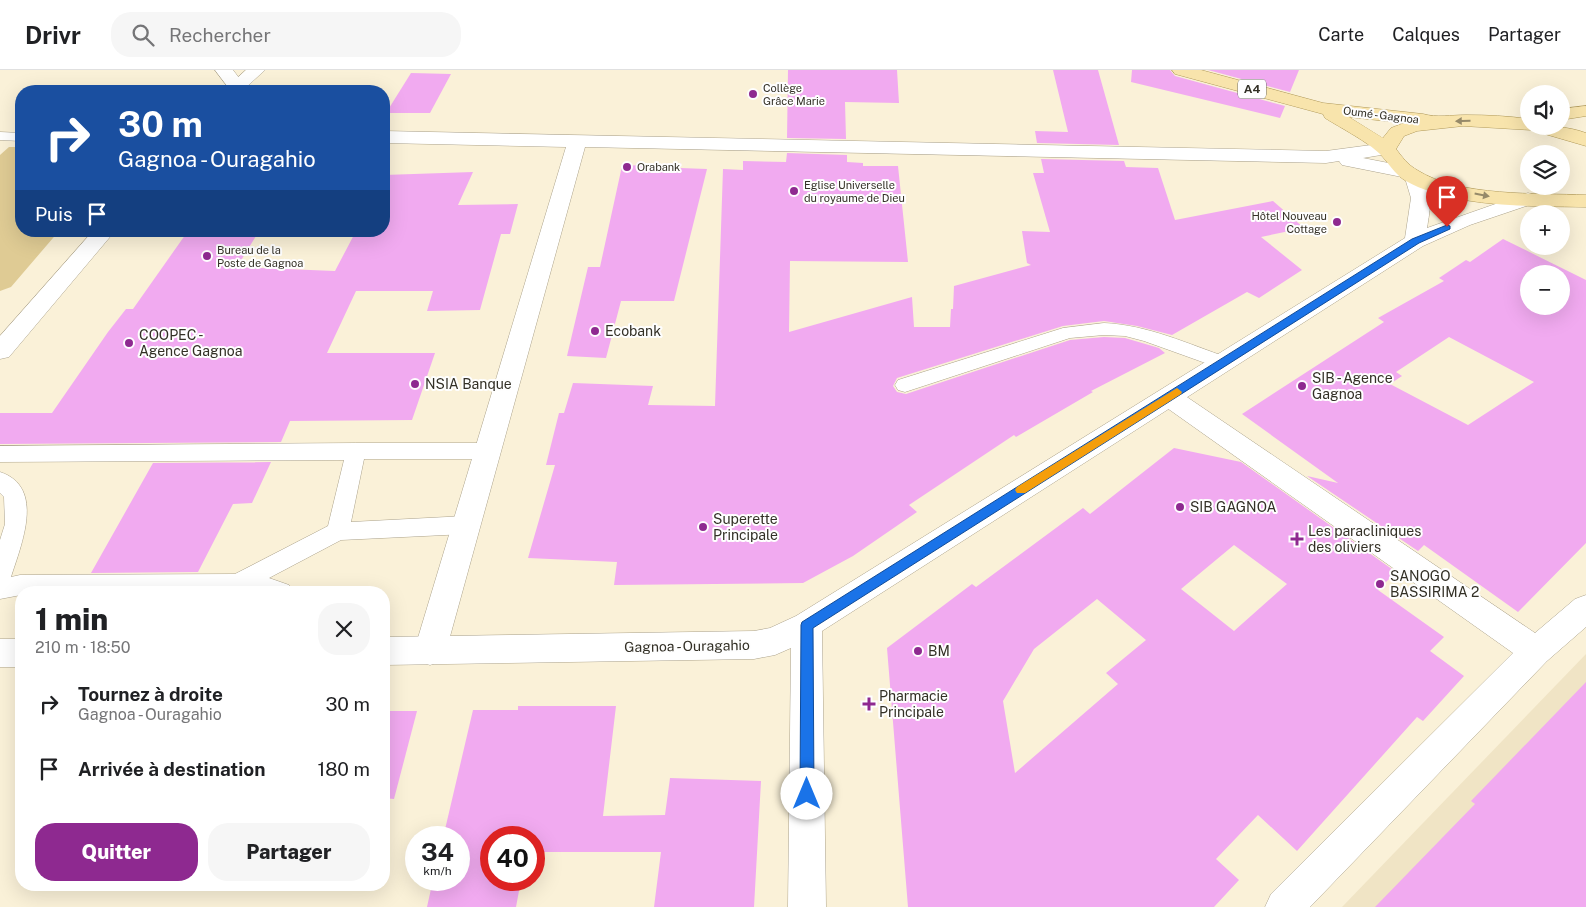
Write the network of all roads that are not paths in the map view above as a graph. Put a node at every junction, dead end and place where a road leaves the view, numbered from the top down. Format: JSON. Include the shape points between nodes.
{"nodes":[{"id":1,"x":224,"y":70,"type":"edge"},
{"id":2,"x":256,"y":70,"type":"edge"},
{"id":3,"x":1181,"y":70,"type":"edge"},
{"id":4,"x":233,"y":85,"type":"edge"},
{"id":5,"x":239,"y":85,"type":"edge"},
{"id":6,"x":1322,"y":108,"type":"junction"},
{"id":7,"x":1586,"y":111,"type":"edge"},
{"id":8,"x":1570,"y":114,"type":"edge"},
{"id":9,"x":1520,"y":119,"type":"edge"},
{"id":10,"x":1485,"y":121,"type":"junction"},
{"id":11,"x":1439,"y":122,"type":"junction"},
{"id":12,"x":1520,"y":124,"type":"edge"},
{"id":13,"x":1570,"y":134,"type":"edge"},
{"id":14,"x":0,"y":136,"type":"edge"},
{"id":15,"x":15,"y":137,"type":"edge"},
{"id":16,"x":390,"y":137,"type":"edge"},
{"id":17,"x":1586,"y":140,"type":"edge"},
{"id":18,"x":577,"y":141,"type":"junction"},
{"id":19,"x":1386,"y":149,"type":"junction"},
{"id":20,"x":1326,"y":157,"type":"junction"},
{"id":21,"x":1411,"y":175,"type":"junction"},
{"id":22,"x":1528,"y":199,"type":"junction"},
{"id":23,"x":1586,"y":201,"type":"edge"},
{"id":24,"x":100,"y":237,"type":"edge"},
{"id":25,"x":1416,"y":241,"type":"junction"},
{"id":26,"x":2,"y":346,"type":"edge"},
{"id":27,"x":1222,"y":363,"type":"junction"},
{"id":28,"x":905,"y":385,"type":"dead end"},
{"id":29,"x":1169,"y":397,"type":"junction"},
{"id":30,"x":487,"y":450,"type":"junction"},
{"id":31,"x":356,"y":452,"type":"junction"},
{"id":32,"x":0,"y":454,"type":"edge"},
{"id":33,"x":0,"y":480,"type":"edge"},
{"id":34,"x":466,"y":524,"type":"junction"},
{"id":35,"x":338,"y":531,"type":"junction"},
{"id":36,"x":0,"y":577,"type":"edge"},
{"id":37,"x":238,"y":584,"type":"junction"},
{"id":38,"x":256,"y":586,"type":"edge"},
{"id":39,"x":0,"y":589,"type":"edge"},
{"id":40,"x":1586,"y":608,"type":"edge"},
{"id":41,"x":807,"y":625,"type":"junction"},
{"id":42,"x":430,"y":650,"type":"junction"},
{"id":43,"x":390,"y":651,"type":"edge"},
{"id":44,"x":1536,"y":651,"type":"junction"},
{"id":45,"x":0,"y":653,"type":"edge"},
{"id":46,"x":15,"y":653,"type":"edge"},
{"id":47,"x":807,"y":907,"type":"edge"},
{"id":48,"x":1284,"y":907,"type":"edge"}],
"edges":[{"from":1,"to":4,"type":"street"},
{"from":2,"to":5,"type":"street"},
{"from":3,"to":6,"type":"main road","name":"Oumé - Gagnoa","number":"A4"},
{"from":6,"to":11,"type":"main road","name":"Oumé - Gagnoa","number":"A4"},
{"from":6,"to":19,"type":"main road","name":"Oumé - Gagnoa","number":"A4"},
{"from":7,"to":8,"type":"main road"},
{"from":9,"to":10,"type":"main road"},
{"from":10,"to":11,"type":"main road","one_way":true},
{"from":10,"to":12,"type":"main road"},
{"from":11,"to":19,"type":"main road","via":[[1401,130],[1394,134]]},
{"from":13,"to":17,"type":"main road"},
{"from":14,"to":15,"type":"lane"},
{"from":16,"to":18,"type":"street"},
{"from":18,"to":20,"type":"street"},
{"from":18,"to":30,"type":"street"},
{"from":19,"to":20,"type":"street"},
{"from":19,"to":21,"type":"main road","name":"Oumé - Gagnoa"},
{"from":20,"to":21,"type":"street"},
{"from":21,"to":22,"type":"main road","one_way":true,"via":[[1464,192]]},
{"from":21,"to":25,"type":"street","via":[[1421,198]]},
{"from":22,"to":23,"type":"main road"},
{"from":22,"to":25,"type":"street","name":"Gagnoa - Ouragahio"},
{"from":24,"to":26,"type":"street"},
{"from":25,"to":27,"type":"street","name":"Gagnoa - Ouragahio"},
{"from":27,"to":28,"type":"lane","via":[[1149,336],[1104,329],[1069,332]]},
{"from":27,"to":29,"type":"street","name":"Gagnoa - Ouragahio"},
{"from":29,"to":41,"type":"street","name":"Gagnoa - Ouragahio"},
{"from":29,"to":44,"type":"street"},
{"from":30,"to":31,"type":"lane"},
{"from":30,"to":34,"type":"street"},
{"from":31,"to":32,"type":"lane"},
{"from":31,"to":35,"type":"lane"},
{"from":33,"to":36,"type":"lane","via":[[15,494],[16,524]]},
{"from":34,"to":35,"type":"lane"},
{"from":34,"to":42,"type":"street"},
{"from":35,"to":37,"type":"lane"},
{"from":37,"to":38,"type":"lane"},
{"from":37,"to":39,"type":"lane","via":[[20,585]]},
{"from":40,"to":44,"type":"street"},
{"from":41,"to":42,"type":"street","name":"Gagnoa - Ouragahio","via":[[775,641],[754,645]]},
{"from":41,"to":47,"type":"street"},
{"from":42,"to":43,"type":"street","name":"Gagnoa - Ouragahio"},
{"from":44,"to":48,"type":"street"},
{"from":45,"to":46,"type":"street"}]}
